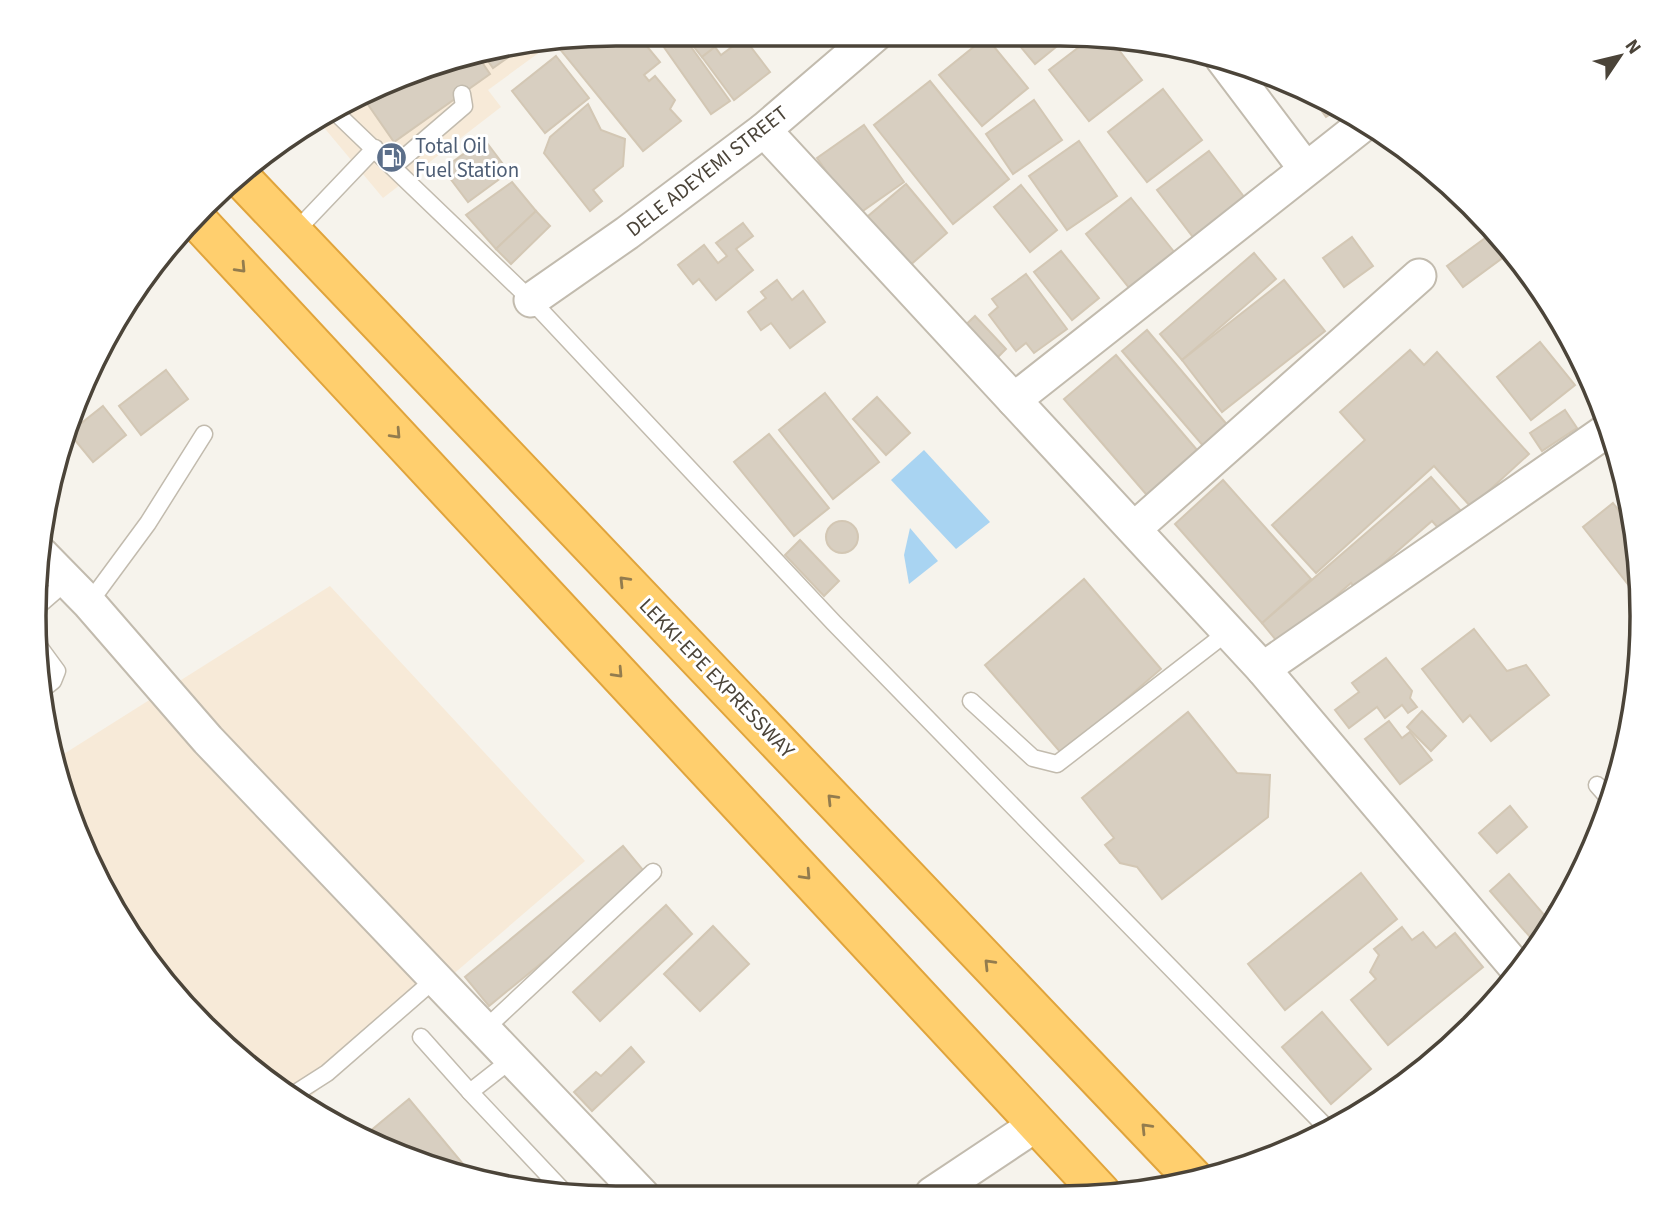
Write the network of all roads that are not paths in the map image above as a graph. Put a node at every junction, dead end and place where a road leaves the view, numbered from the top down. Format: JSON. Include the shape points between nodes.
{"nodes":[{"id":1,"x":862,"y":46,"type":"edge"},
{"id":2,"x":1233,"y":73,"type":"edge"},
{"id":3,"x":462,"y":94,"type":"dead end"},
{"id":4,"x":340,"y":116,"type":"edge"},
{"id":5,"x":1356,"y":128,"type":"edge"},
{"id":6,"x":764,"y":130,"type":"junction"},
{"id":7,"x":375,"y":148,"type":"junction"},
{"id":8,"x":393,"y":167,"type":"junction"},
{"id":9,"x":1305,"y":168,"type":"junction"},
{"id":10,"x":245,"y":183,"type":"edge"},
{"id":11,"x":201,"y":224,"type":"edge"},
{"id":12,"x":294,"y":233,"type":"junction"},
{"id":13,"x":1419,"y":276,"type":"dead end"},
{"id":14,"x":531,"y":300,"type":"junction"},
{"id":15,"x":1014,"y":400,"type":"junction"},
{"id":16,"x":204,"y":434,"type":"dead end"},
{"id":17,"x":1602,"y":438,"type":"edge"},
{"id":18,"x":1134,"y":529,"type":"junction"},
{"id":19,"x":48,"y":561,"type":"edge"},
{"id":20,"x":78,"y":591,"type":"junction"},
{"id":21,"x":46,"y":603,"type":"edge"},
{"id":22,"x":1228,"y":631,"type":"junction"},
{"id":23,"x":47,"y":658,"type":"edge"},
{"id":24,"x":1263,"y":669,"type":"junction"},
{"id":25,"x":49,"y":684,"type":"edge"},
{"id":26,"x":971,"y":701,"type":"dead end"},
{"id":27,"x":1597,"y":785,"type":"dead end"},
{"id":28,"x":1602,"y":791,"type":"edge"},
{"id":29,"x":653,"y":872,"type":"dead end"},
{"id":30,"x":1512,"y":963,"type":"edge"},
{"id":31,"x":435,"y":979,"type":"junction"},
{"id":32,"x":485,"y":1029,"type":"junction"},
{"id":33,"x":421,"y":1037,"type":"dead end"},
{"id":34,"x":512,"y":1059,"type":"junction"},
{"id":35,"x":300,"y":1090,"type":"edge"},
{"id":36,"x":470,"y":1092,"type":"junction"},
{"id":37,"x":1321,"y":1122,"type":"edge"},
{"id":38,"x":1037,"y":1124,"type":"junction"},
{"id":39,"x":1187,"y":1171,"type":"edge"},
{"id":40,"x":555,"y":1182,"type":"edge"},
{"id":41,"x":1093,"y":1184,"type":"edge"},
{"id":42,"x":633,"y":1186,"type":"edge"},
{"id":43,"x":944,"y":1186,"type":"edge"}],
"edges":[{"from":1,"to":6,"type":"street","name":"DELE ADEYEMI STREET"},
{"from":2,"to":9,"type":"street"},
{"from":3,"to":8,"type":"lane","via":[[464,106]]},
{"from":4,"to":7,"type":"lane"},
{"from":5,"to":9,"type":"street"},
{"from":6,"to":14,"type":"street","name":"DELE ADEYEMI STREET"},
{"from":6,"to":15,"type":"street"},
{"from":7,"to":8,"type":"lane"},
{"from":7,"to":12,"type":"lane"},
{"from":8,"to":14,"type":"lane"},
{"from":9,"to":15,"type":"street"},
{"from":10,"to":12,"type":"highway","name":"LEKKI-EPE EXPRESSWAY"},
{"from":11,"to":38,"type":"highway","one_way":true},
{"from":39,"to":12,"type":"highway","name":"LEKKI-EPE EXPRESSWAY","one_way":true},
{"from":13,"to":18,"type":"street"},
{"from":14,"to":37,"type":"lane","via":[[834,624]]},
{"from":15,"to":18,"type":"street"},
{"from":16,"to":20,"type":"lane","via":[[148,523]]},
{"from":17,"to":24,"type":"street"},
{"from":18,"to":22,"type":"street"},
{"from":19,"to":20,"type":"street"},
{"from":20,"to":21,"type":"lane"},
{"from":20,"to":31,"type":"street","via":[[208,740]]},
{"from":22,"to":24,"type":"street"},
{"from":22,"to":26,"type":"lane","via":[[1057,764],[1033,758]]},
{"from":23,"to":25,"type":"lane","via":[[57,671]]},
{"from":24,"to":30,"type":"street"},
{"from":27,"to":28,"type":"lane"},
{"from":29,"to":32,"type":"lane"},
{"from":31,"to":32,"type":"street"},
{"from":31,"to":35,"type":"lane","via":[[327,1073]]},
{"from":32,"to":34,"type":"street"},
{"from":33,"to":36,"type":"lane"},
{"from":34,"to":36,"type":"lane"},
{"from":34,"to":42,"type":"street"},
{"from":36,"to":40,"type":"lane"},
{"from":38,"to":41,"type":"highway"},
{"from":38,"to":43,"type":"street"}]}
